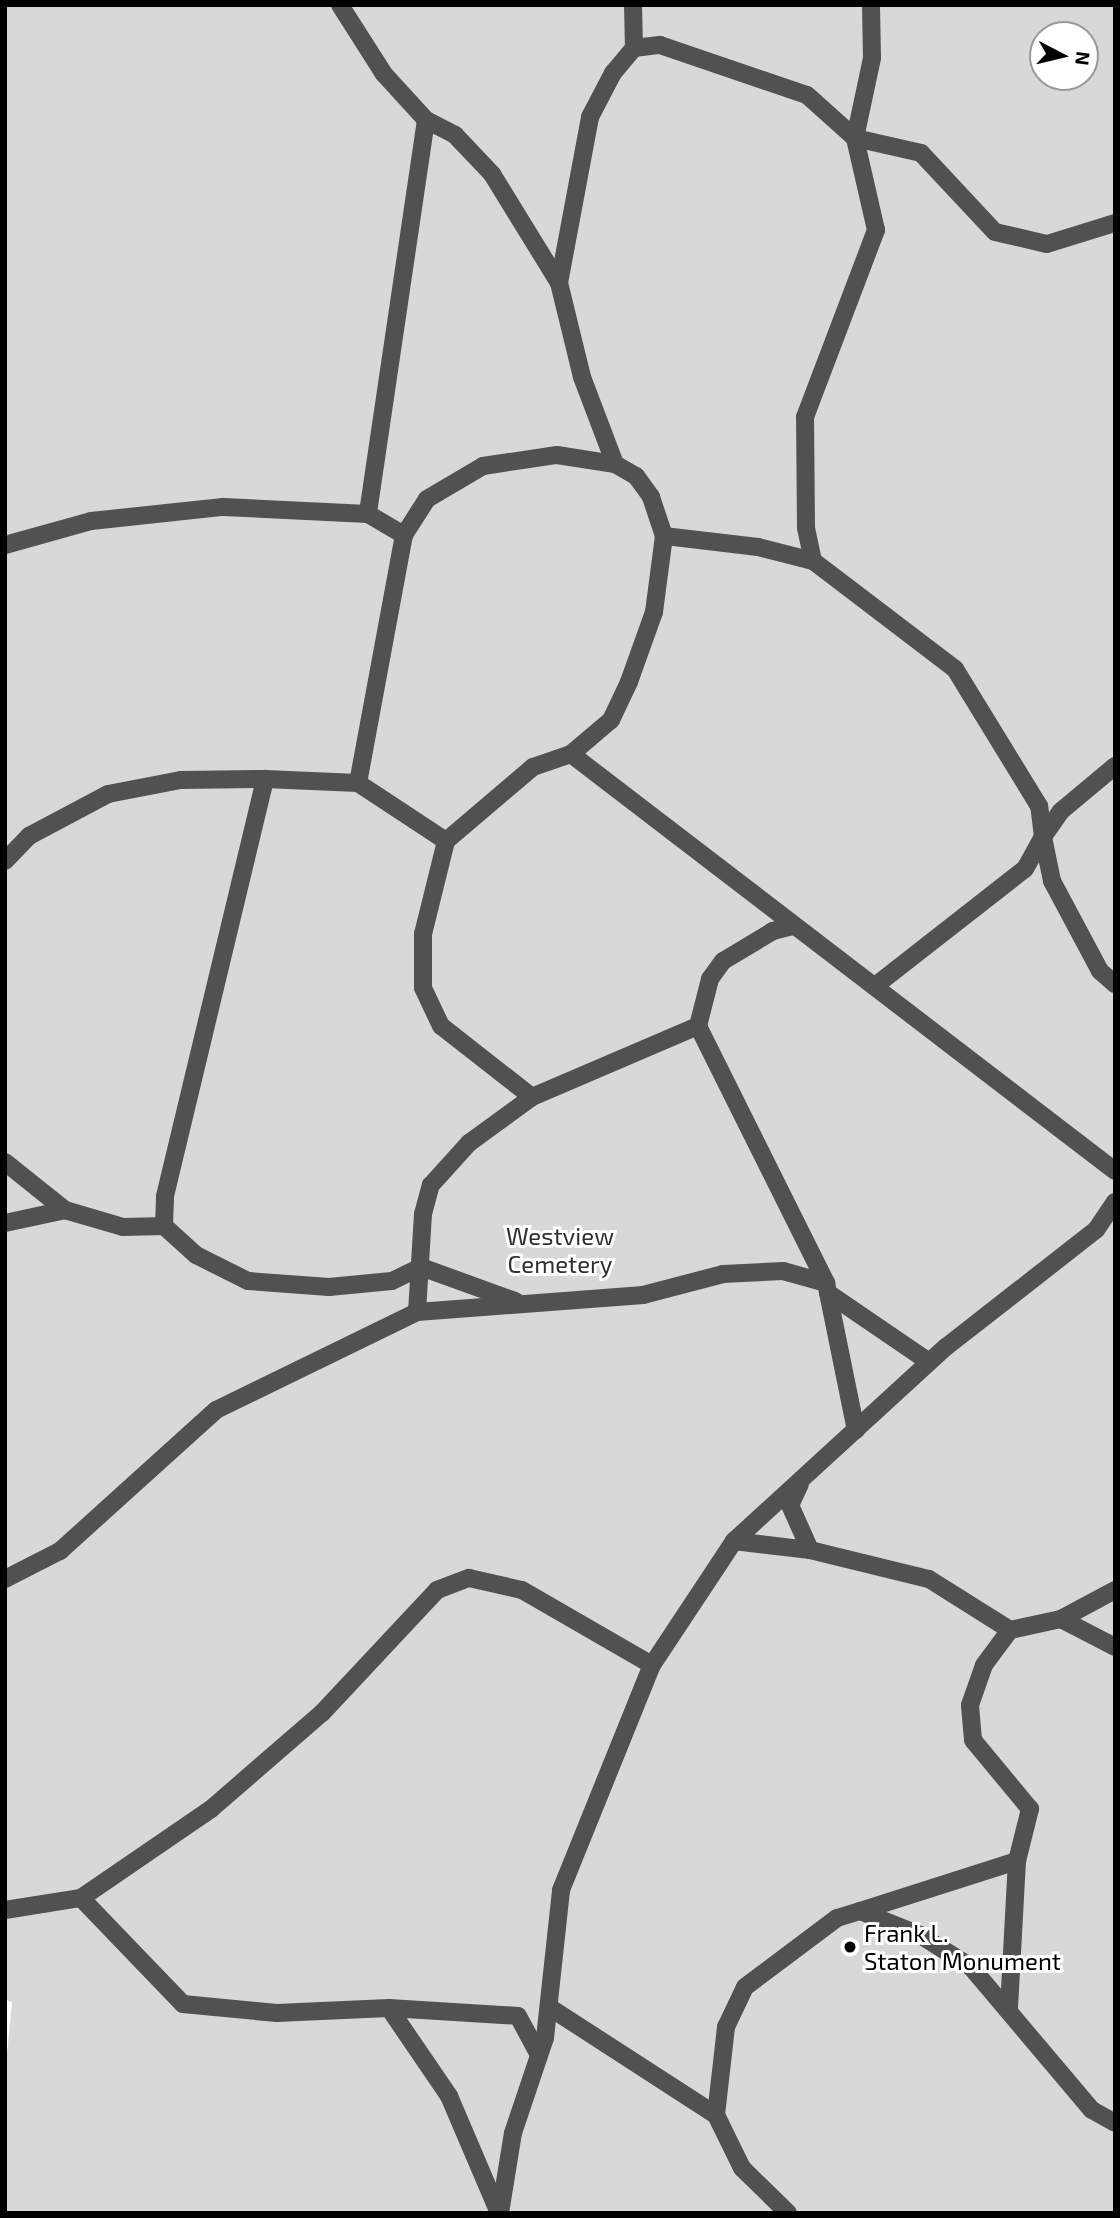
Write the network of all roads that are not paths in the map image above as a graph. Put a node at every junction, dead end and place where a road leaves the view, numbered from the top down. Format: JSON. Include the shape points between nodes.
{"nodes":[{"id":1,"x":340,"y":5,"type":"edge"},
{"id":2,"x":633,"y":5,"type":"edge"},
{"id":3,"x":871,"y":5,"type":"edge"},
{"id":4,"x":634,"y":48,"type":"junction"},
{"id":5,"x":426,"y":120,"type":"junction"},
{"id":6,"x":855,"y":138,"type":"junction"},
{"id":7,"x":1115,"y":223,"type":"edge"},
{"id":8,"x":559,"y":283,"type":"junction"},
{"id":9,"x":615,"y":464,"type":"junction"},
{"id":10,"x":368,"y":514,"type":"junction"},
{"id":11,"x":404,"y":535,"type":"junction"},
{"id":12,"x":664,"y":536,"type":"junction"},
{"id":13,"x":5,"y":545,"type":"edge"},
{"id":14,"x":813,"y":561,"type":"junction"},
{"id":15,"x":571,"y":754,"type":"junction"},
{"id":16,"x":1115,"y":766,"type":"edge"},
{"id":17,"x":265,"y":779,"type":"junction"},
{"id":18,"x":358,"y":783,"type":"junction"},
{"id":19,"x":1043,"y":837,"type":"junction"},
{"id":20,"x":446,"y":841,"type":"junction"},
{"id":21,"x":5,"y":861,"type":"edge"},
{"id":22,"x":793,"y":926,"type":"junction"},
{"id":23,"x":1115,"y":984,"type":"edge"},
{"id":24,"x":875,"y":986,"type":"junction"},
{"id":25,"x":698,"y":1026,"type":"junction"},
{"id":26,"x":532,"y":1097,"type":"junction"},
{"id":27,"x":5,"y":1162,"type":"edge"},
{"id":28,"x":1115,"y":1171,"type":"edge"},
{"id":29,"x":1115,"y":1202,"type":"edge"},
{"id":30,"x":65,"y":1210,"type":"junction"},
{"id":31,"x":5,"y":1223,"type":"edge"},
{"id":32,"x":164,"y":1226,"type":"junction"},
{"id":33,"x":1115,"y":1227,"type":"edge"},
{"id":34,"x":1096,"y":1230,"type":"junction"},
{"id":35,"x":421,"y":1267,"type":"junction"},
{"id":36,"x":827,"y":1288,"type":"junction"},
{"id":37,"x":522,"y":1304,"type":"junction"},
{"id":38,"x":416,"y":1312,"type":"junction"},
{"id":39,"x":929,"y":1363,"type":"junction"},
{"id":40,"x":856,"y":1430,"type":"junction"},
{"id":41,"x":803,"y":1478,"type":"junction"},
{"id":42,"x":734,"y":1541,"type":"junction"},
{"id":43,"x":810,"y":1550,"type":"junction"},
{"id":44,"x":5,"y":1579,"type":"edge"},
{"id":45,"x":1115,"y":1590,"type":"edge"},
{"id":46,"x":1061,"y":1619,"type":"junction"},
{"id":47,"x":1010,"y":1630,"type":"junction"},
{"id":48,"x":1115,"y":1647,"type":"edge"},
{"id":49,"x":652,"y":1665,"type":"junction"},
{"id":50,"x":1017,"y":1861,"type":"junction"},
{"id":51,"x":81,"y":1898,"type":"junction"},
{"id":52,"x":5,"y":1910,"type":"edge"},
{"id":53,"x":860,"y":1911,"type":"junction"},
{"id":54,"x":549,"y":2007,"type":"junction"},
{"id":55,"x":389,"y":2008,"type":"junction"},
{"id":56,"x":1009,"y":2008,"type":"junction"},
{"id":57,"x":539,"y":2055,"type":"junction"},
{"id":58,"x":716,"y":2115,"type":"junction"},
{"id":59,"x":1115,"y":2123,"type":"edge"},
{"id":60,"x":499,"y":2213,"type":"edge"},
{"id":61,"x":788,"y":2213,"type":"edge"}],
"edges":[{"from":1,"to":5,"type":"lane","via":[[384,74]]},
{"from":2,"to":4,"type":"lane"},
{"from":3,"to":6,"type":"lane","via":[[872,58]]},
{"from":4,"to":6,"type":"lane","via":[[660,45],[807,95]]},
{"from":4,"to":8,"type":"lane","via":[[590,117]]},
{"from":5,"to":8,"type":"lane","via":[[455,135],[492,173]]},
{"from":5,"to":10,"type":"lane"},
{"from":6,"to":7,"type":"lane","via":[[920,153],[995,232],[1047,244]]},
{"from":6,"to":14,"type":"lane","via":[[876,230],[806,417],[806,528]]},
{"from":8,"to":9,"type":"lane","via":[[582,377]]},
{"from":9,"to":11,"type":"lane","via":[[557,455],[483,466],[427,499]]},
{"from":9,"to":12,"type":"lane","via":[[636,476],[651,497]]},
{"from":10,"to":11,"type":"lane"},
{"from":10,"to":13,"type":"lane","via":[[223,507],[91,521]]},
{"from":11,"to":18,"type":"lane"},
{"from":12,"to":14,"type":"lane","via":[[758,547]]},
{"from":12,"to":15,"type":"lane","via":[[654,612],[629,682],[611,720]]},
{"from":14,"to":19,"type":"lane","via":[[955,669],[1027,782],[1039,806]]},
{"from":15,"to":20,"type":"lane","via":[[533,767]]},
{"from":15,"to":22,"type":"lane"},
{"from":16,"to":19,"type":"lane","via":[[1061,811]]},
{"from":17,"to":18,"type":"lane"},
{"from":17,"to":21,"type":"lane","via":[[181,780],[108,794],[29,836]]},
{"from":17,"to":32,"type":"lane","via":[[165,1196]]},
{"from":18,"to":20,"type":"lane"},
{"from":19,"to":23,"type":"lane","via":[[1052,881],[1100,971]]},
{"from":19,"to":24,"type":"lane","via":[[1026,869]]},
{"from":20,"to":26,"type":"lane","via":[[422,934],[423,988],[429,1009],[473,1056]]},
{"from":22,"to":24,"type":"lane"},
{"from":22,"to":25,"type":"lane","via":[[773,931],[723,961],[710,979]]},
{"from":24,"to":28,"type":"lane"},
{"from":25,"to":26,"type":"lane"},
{"from":25,"to":36,"type":"lane"},
{"from":26,"to":35,"type":"lane","via":[[469,1143],[431,1185],[423,1214]]},
{"from":27,"to":30,"type":"lane"},
{"from":29,"to":34,"type":"lane"},
{"from":30,"to":31,"type":"lane"},
{"from":30,"to":32,"type":"lane","via":[[123,1227]]},
{"from":32,"to":35,"type":"lane","via":[[196,1255],[248,1281],[342,1286],[392,1282]]},
{"from":33,"to":34,"type":"lane"},
{"from":34,"to":39,"type":"lane"},
{"from":35,"to":37,"type":"lane"},
{"from":35,"to":38,"type":"lane"},
{"from":36,"to":37,"type":"lane","via":[[783,1270],[723,1274],[643,1295]]},
{"from":36,"to":39,"type":"lane"},
{"from":36,"to":40,"type":"lane"},
{"from":37,"to":38,"type":"lane"},
{"from":38,"to":44,"type":"lane","via":[[216,1410],[60,1551]]},
{"from":39,"to":40,"type":"lane"},
{"from":40,"to":41,"type":"lane"},
{"from":41,"to":42,"type":"lane"},
{"from":41,"to":43,"type":"lane","via":[[790,1505]]},
{"from":42,"to":43,"type":"lane"},
{"from":42,"to":49,"type":"lane"},
{"from":43,"to":47,"type":"lane","via":[[929,1579]]},
{"from":45,"to":46,"type":"lane"},
{"from":46,"to":47,"type":"lane"},
{"from":46,"to":48,"type":"lane"},
{"from":47,"to":50,"type":"lane","via":[[984,1665],[970,1705],[973,1740],[1030,1809]]},
{"from":49,"to":51,"type":"lane","via":[[522,1590],[469,1578],[437,1590],[322,1713],[262,1766],[211,1809]]},
{"from":49,"to":54,"type":"lane","via":[[561,1890]]},
{"from":50,"to":53,"type":"lane"},
{"from":50,"to":56,"type":"lane"},
{"from":51,"to":52,"type":"lane"},
{"from":51,"to":55,"type":"lane","via":[[183,2004],[277,2013]]},
{"from":53,"to":56,"type":"lane","via":[[920,1934],[971,1967]]},
{"from":53,"to":58,"type":"lane","via":[[837,1918],[745,1986],[726,2027]]},
{"from":54,"to":57,"type":"lane"},
{"from":54,"to":58,"type":"lane"},
{"from":55,"to":57,"type":"lane","via":[[517,2016]]},
{"from":55,"to":60,"type":"lane","via":[[449,2096]]},
{"from":56,"to":59,"type":"lane","via":[[1092,2110]]},
{"from":57,"to":60,"type":"lane","via":[[513,2133]]},
{"from":58,"to":61,"type":"lane","via":[[742,2168]]}]}
